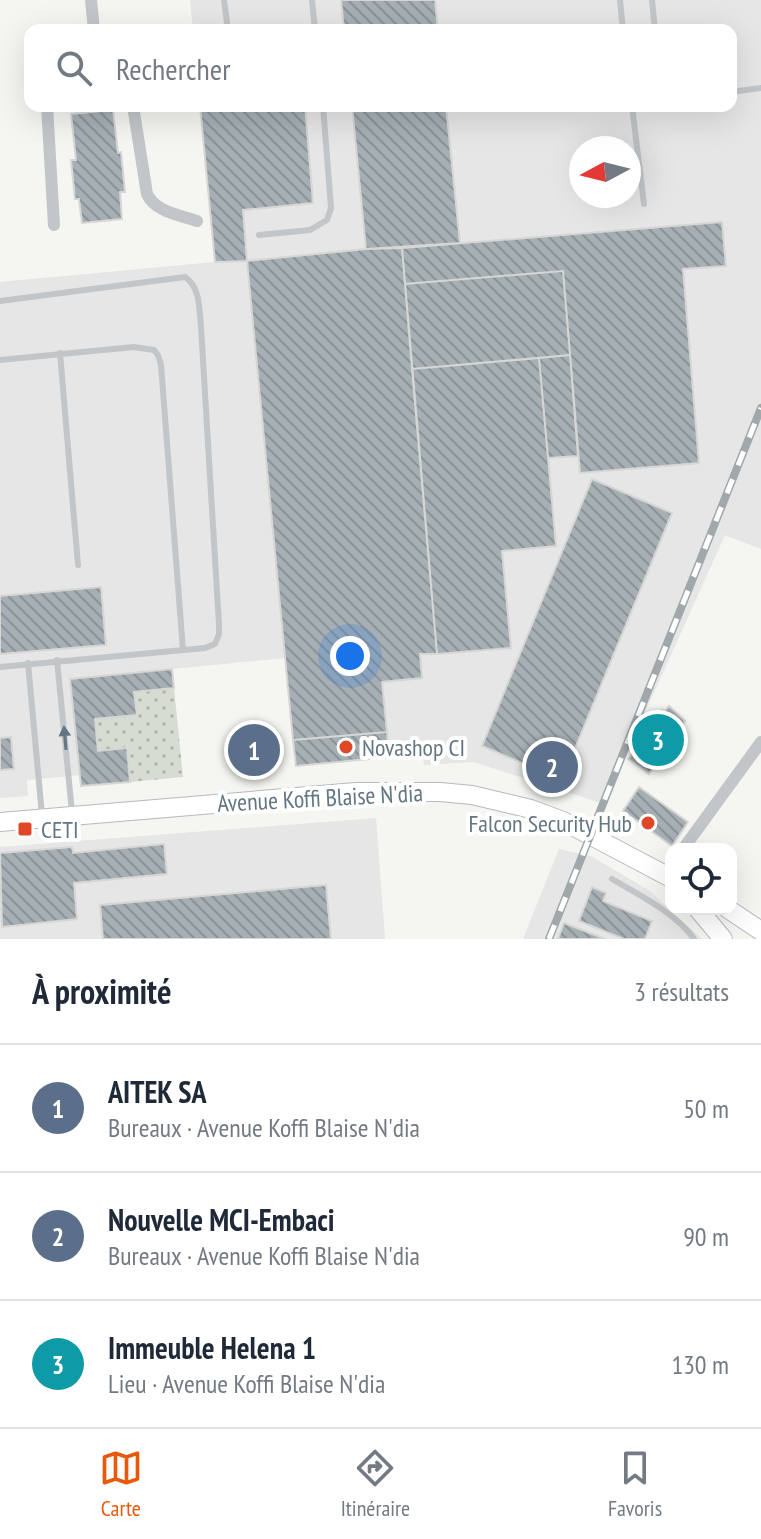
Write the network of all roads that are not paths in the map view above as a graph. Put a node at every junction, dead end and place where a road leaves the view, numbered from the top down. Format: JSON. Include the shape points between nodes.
{"nodes":[{"id":1,"x":91,"y":0,"type":"edge"},
{"id":2,"x":224,"y":0,"type":"edge"},
{"id":3,"x":312,"y":0,"type":"edge"},
{"id":4,"x":620,"y":0,"type":"edge"},
{"id":5,"x":652,"y":0,"type":"edge"},
{"id":6,"x":93,"y":24,"type":"edge"},
{"id":7,"x":227,"y":24,"type":"edge"},
{"id":8,"x":314,"y":24,"type":"edge"},
{"id":9,"x":622,"y":24,"type":"edge"},
{"id":10,"x":654,"y":24,"type":"edge"},
{"id":11,"x":761,"y":88,"type":"edge"},
{"id":12,"x":737,"y":91,"type":"edge"},
{"id":13,"x":47,"y":112,"type":"edge"},
{"id":14,"x":134,"y":112,"type":"edge"},
{"id":15,"x":323,"y":112,"type":"edge"},
{"id":16,"x":633,"y":112,"type":"edge"},
{"id":17,"x":644,"y":204,"type":"dead end"},
{"id":18,"x":197,"y":221,"type":"dead end"},
{"id":19,"x":54,"y":225,"type":"dead end"},
{"id":20,"x":259,"y":235,"type":"dead end"},
{"id":21,"x":0,"y":301,"type":"edge"},
{"id":22,"x":60,"y":353,"type":"junction"},
{"id":23,"x":0,"y":360,"type":"edge"},
{"id":24,"x":78,"y":565,"type":"dead end"},
{"id":25,"x":183,"y":650,"type":"junction"},
{"id":26,"x":57,"y":660,"type":"junction"},
{"id":27,"x":28,"y":663,"type":"junction"},
{"id":28,"x":0,"y":667,"type":"edge"},
{"id":29,"x":761,"y":742,"type":"edge"},
{"id":30,"x":72,"y":816,"type":"junction"},
{"id":31,"x":43,"y":818,"type":"junction"},
{"id":32,"x":0,"y":822,"type":"edge"},
{"id":33,"x":687,"y":843,"type":"edge"},
{"id":34,"x":665,"y":870,"type":"edge"},
{"id":35,"x":612,"y":879,"type":"dead end"},
{"id":36,"x":703,"y":915,"type":"edge"},
{"id":37,"x":737,"y":915,"type":"edge"},
{"id":38,"x":761,"y":932,"type":"edge"},
{"id":39,"x":694,"y":939,"type":"edge"},
{"id":40,"x":723,"y":939,"type":"edge"},
{"id":41,"x":748,"y":939,"type":"edge"}],
"edges":[{"from":1,"to":6,"type":"street"},
{"from":2,"to":7,"type":"lane"},
{"from":3,"to":8,"type":"lane"},
{"from":4,"to":9,"type":"lane"},
{"from":5,"to":10,"type":"lane"},
{"from":11,"to":12,"type":"lane"},
{"from":13,"to":19,"type":"street"},
{"from":14,"to":18,"type":"street","via":[[150,202]]},
{"from":15,"to":20,"type":"lane","via":[[331,208],[327,220],[310,230]]},
{"from":16,"to":17,"type":"lane"},
{"from":21,"to":25,"type":"lane","via":[[185,277],[195,287],[219,634],[215,644]]},
{"from":22,"to":23,"type":"lane"},
{"from":22,"to":24,"type":"lane"},
{"from":22,"to":25,"type":"lane","via":[[134,347],[158,355]]},
{"from":25,"to":26,"type":"lane"},
{"from":26,"to":27,"type":"lane"},
{"from":30,"to":26,"type":"lane","one_way":true},
{"from":27,"to":28,"type":"lane"},
{"from":27,"to":31,"type":"lane"},
{"from":29,"to":33,"type":"street"},
{"from":30,"to":31,"type":"street","name":"Avenue Koffi Blaise N'dia"},
{"from":30,"to":34,"type":"street","name":"Avenue Koffi Blaise N'dia","via":[[356,792],[440,792],[531,809]]},
{"from":31,"to":32,"type":"street","name":"Avenue Koffi Blaise N'dia"},
{"from":35,"to":39,"type":"lane","via":[[660,909]]},
{"from":36,"to":40,"type":"street"},
{"from":37,"to":38,"type":"street"},
{"from":38,"to":41,"type":"street"}]}
